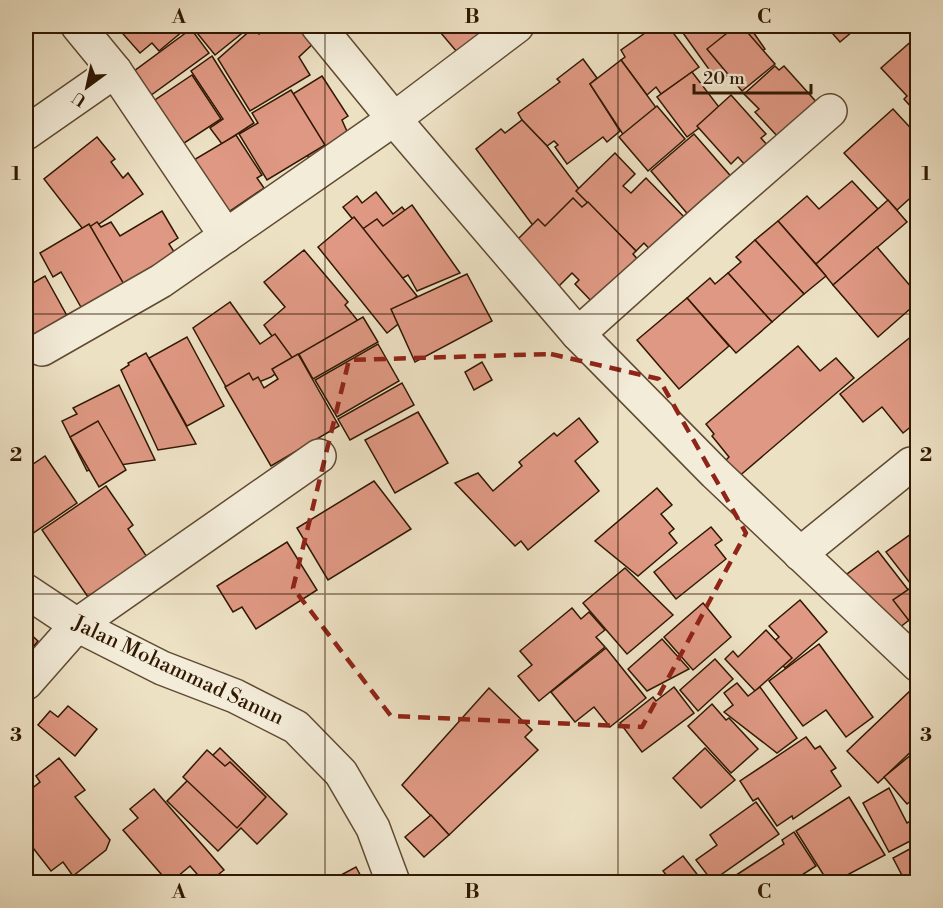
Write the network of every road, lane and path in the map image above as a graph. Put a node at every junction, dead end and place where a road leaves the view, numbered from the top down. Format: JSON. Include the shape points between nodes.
{"nodes":[{"id":1,"x":78,"y":26,"type":"edge"},
{"id":2,"x":318,"y":26,"type":"edge"},
{"id":3,"x":517,"y":26,"type":"edge"},
{"id":4,"x":115,"y":71,"type":"junction"},
{"id":5,"x":830,"y":111,"type":"dead end"},
{"id":6,"x":394,"y":119,"type":"junction"},
{"id":7,"x":26,"y":133,"type":"edge"},
{"id":8,"x":226,"y":236,"type":"junction"},
{"id":9,"x":578,"y":334,"type":"junction"},
{"id":10,"x":42,"y":349,"type":"dead end"},
{"id":11,"x":319,"y":456,"type":"dead end"},
{"id":12,"x":911,"y":464,"type":"dead end"},
{"id":13,"x":800,"y":554,"type":"junction"},
{"id":14,"x":26,"y":591,"type":"edge"},
{"id":15,"x":77,"y":625,"type":"junction"},
{"id":16,"x":918,"y":665,"type":"edge"},
{"id":17,"x":26,"y":683,"type":"edge"},
{"id":18,"x":393,"y":882,"type":"edge"}],
"edges":[{"from":1,"to":4,"type":"street"},
{"from":2,"to":6,"type":"street"},
{"from":3,"to":6,"type":"street"},
{"from":4,"to":7,"type":"street"},
{"from":4,"to":8,"type":"street"},
{"from":5,"to":9,"type":"street"},
{"from":6,"to":8,"type":"street"},
{"from":6,"to":9,"type":"street"},
{"from":8,"to":10,"type":"street","via":[[161,281]]},
{"from":9,"to":13,"type":"street"},
{"from":11,"to":15,"type":"street"},
{"from":12,"to":13,"type":"street"},
{"from":13,"to":16,"type":"street"},
{"from":14,"to":15,"type":"street","name":"Jalan Mohammad Sanun"},
{"from":15,"to":17,"type":"street"},
{"from":15,"to":18,"type":"street","name":"Jalan Mohammad Sanun","via":[[162,668],[236,696],[296,727],[341,773],[373,828]]}]}
